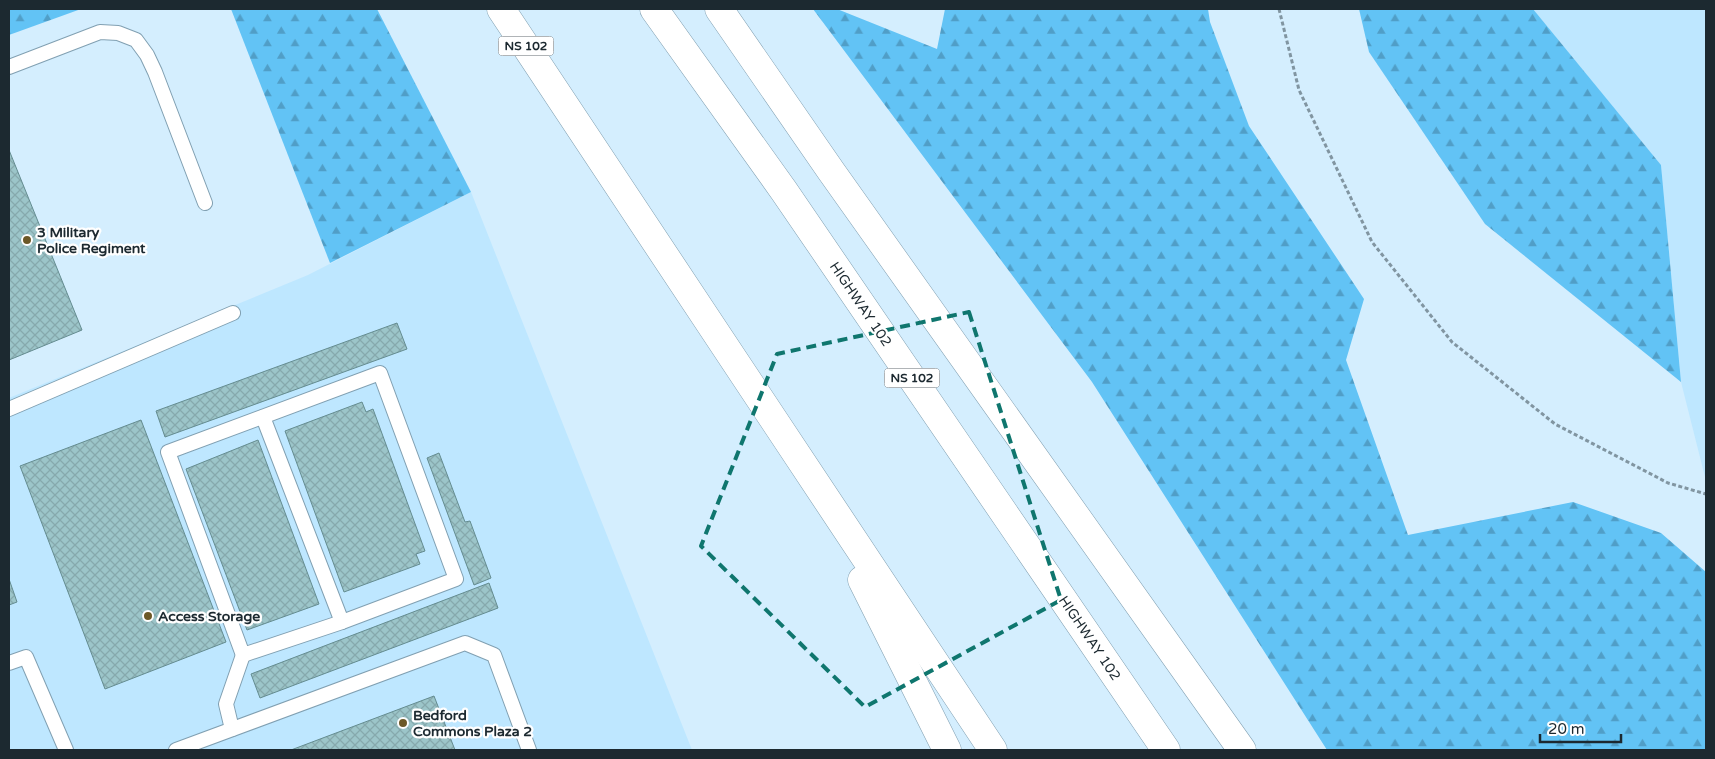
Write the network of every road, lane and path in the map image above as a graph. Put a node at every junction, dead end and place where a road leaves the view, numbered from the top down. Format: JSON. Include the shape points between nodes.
{"nodes":[{"id":1,"x":501,"y":9,"type":"edge"},
{"id":2,"x":654,"y":9,"type":"edge"},
{"id":3,"x":719,"y":9,"type":"edge"},
{"id":4,"x":1279,"y":9,"type":"edge"},
{"id":5,"x":9,"y":67,"type":"edge"},
{"id":6,"x":205,"y":203,"type":"dead end"},
{"id":7,"x":233,"y":313,"type":"dead end"},
{"id":8,"x":9,"y":409,"type":"edge"},
{"id":9,"x":263,"y":417,"type":"junction"},
{"id":10,"x":806,"y":469,"type":"junction"},
{"id":11,"x":1706,"y":494,"type":"edge"},
{"id":12,"x":342,"y":622,"type":"junction"},
{"id":13,"x":243,"y":656,"type":"junction"},
{"id":14,"x":9,"y":663,"type":"edge"},
{"id":15,"x":232,"y":729,"type":"junction"},
{"id":16,"x":207,"y":744,"type":"edge"},
{"id":17,"x":66,"y":750,"type":"edge"},
{"id":18,"x":176,"y":750,"type":"edge"},
{"id":19,"x":529,"y":750,"type":"edge"},
{"id":20,"x":947,"y":750,"type":"edge"},
{"id":21,"x":993,"y":750,"type":"edge"},
{"id":22,"x":1166,"y":750,"type":"edge"},
{"id":23,"x":1242,"y":750,"type":"edge"}],
"edges":[{"from":1,"to":10,"type":"highway","number":"NS 102"},
{"from":2,"to":22,"type":"highway","name":"HIGHWAY 102","number":"NS 102","via":[[784,191]]},
{"from":3,"to":23,"type":"highway"},
{"from":4,"to":11,"type":"path","via":[[1299,90],[1372,242],[1452,342],[1554,424],[1668,483]]},
{"from":5,"to":6,"type":"lane","via":[[100,32],[118,33],[136,40],[155,72]]},
{"from":7,"to":8,"type":"lane"},
{"from":9,"to":12,"type":"lane"},
{"from":9,"to":12,"type":"lane","via":[[380,374],[456,579]]},
{"from":9,"to":13,"type":"lane","via":[[168,452]]},
{"from":10,"to":20,"type":"highway"},
{"from":10,"to":21,"type":"highway","number":"NS 102"},
{"from":12,"to":13,"type":"lane"},
{"from":13,"to":15,"type":"lane","via":[[226,704]]},
{"from":14,"to":17,"type":"lane","via":[[26,657]]},
{"from":15,"to":16,"type":"lane"},
{"from":15,"to":19,"type":"lane","via":[[465,643],[494,655]]},
{"from":16,"to":18,"type":"lane"}]}
